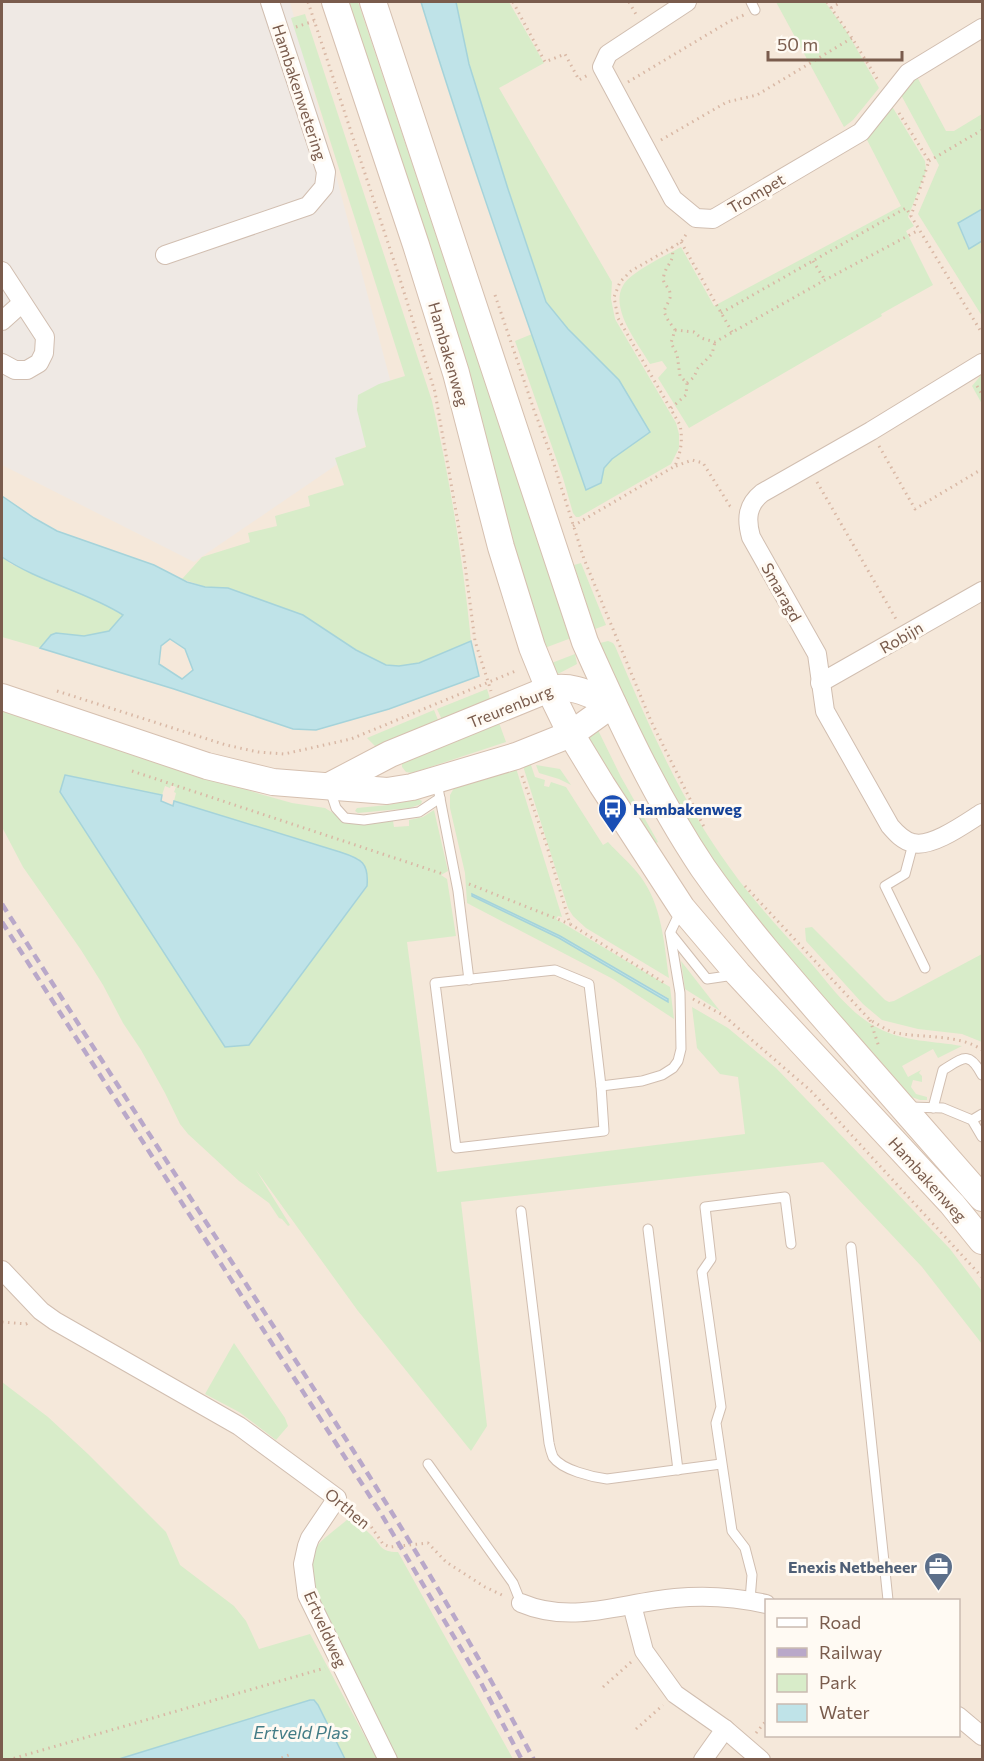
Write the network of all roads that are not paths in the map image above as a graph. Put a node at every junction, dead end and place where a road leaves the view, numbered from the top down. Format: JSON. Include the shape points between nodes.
{"nodes":[{"id":1,"x":270,"y":2,"type":"edge"},
{"id":2,"x":335,"y":2,"type":"edge"},
{"id":3,"x":373,"y":2,"type":"edge"},
{"id":4,"x":687,"y":2,"type":"edge"},
{"id":5,"x":982,"y":28,"type":"edge"},
{"id":6,"x":165,"y":255,"type":"dead end"},
{"id":7,"x":2,"y":271,"type":"edge"},
{"id":8,"x":22,"y":303,"type":"junction"},
{"id":9,"x":2,"y":321,"type":"edge"},
{"id":10,"x":2,"y":363,"type":"edge"},
{"id":11,"x":982,"y":363,"type":"edge"},
{"id":12,"x":982,"y":591,"type":"edge"},
{"id":13,"x":820,"y":684,"type":"junction"},
{"id":14,"x":549,"y":689,"type":"junction"},
{"id":15,"x":2,"y":697,"type":"edge"},
{"id":16,"x":613,"y":704,"type":"junction"},
{"id":17,"x":571,"y":734,"type":"junction"},
{"id":18,"x":329,"y":786,"type":"junction"},
{"id":19,"x":439,"y":789,"type":"junction"},
{"id":20,"x":982,"y":813,"type":"edge"},
{"id":21,"x":913,"y":844,"type":"junction"},
{"id":22,"x":682,"y":908,"type":"junction"},
{"id":23,"x":670,"y":933,"type":"junction"},
{"id":24,"x":925,"y":968,"type":"dead end"},
{"id":25,"x":738,"y":974,"type":"junction"},
{"id":26,"x":469,"y":980,"type":"junction"},
{"id":27,"x":982,"y":1075,"type":"edge"},
{"id":28,"x":601,"y":1086,"type":"junction"},
{"id":29,"x":902,"y":1106,"type":"junction"},
{"id":30,"x":933,"y":1108,"type":"junction"},
{"id":31,"x":982,"y":1114,"type":"edge"},
{"id":32,"x":972,"y":1120,"type":"junction"},
{"id":33,"x":982,"y":1137,"type":"edge"},
{"id":34,"x":982,"y":1197,"type":"edge"},
{"id":35,"x":521,"y":1211,"type":"dead end"},
{"id":36,"x":648,"y":1229,"type":"dead end"},
{"id":37,"x":982,"y":1241,"type":"edge"},
{"id":38,"x":791,"y":1244,"type":"dead end"},
{"id":39,"x":851,"y":1247,"type":"dead end"},
{"id":40,"x":2,"y":1270,"type":"edge"},
{"id":41,"x":428,"y":1464,"type":"dead end"},
{"id":42,"x":721,"y":1464,"type":"junction"},
{"id":43,"x":678,"y":1470,"type":"junction"},
{"id":44,"x":337,"y":1498,"type":"joint"},
{"id":45,"x":888,"y":1599,"type":"edge"},
{"id":46,"x":758,"y":1602,"type":"edge"},
{"id":47,"x":520,"y":1603,"type":"joint"},
{"id":48,"x":632,"y":1605,"type":"junction"},
{"id":49,"x":960,"y":1718,"type":"edge"},
{"id":50,"x":725,"y":1729,"type":"junction"},
{"id":51,"x":982,"y":1736,"type":"edge"},
{"id":52,"x":388,"y":1760,"type":"edge"},
{"id":53,"x":703,"y":1760,"type":"edge"},
{"id":54,"x":761,"y":1760,"type":"edge"}],
"edges":[{"from":1,"to":6,"type":"street","name":"Hambakenwetering","via":[[326,172],[324,187],[308,206]]},
{"from":2,"to":14,"type":"main road","name":"Hambakenweg","via":[[456,373],[501,547]]},
{"from":3,"to":16,"type":"main road","name":"Hambakenweg","via":[[585,642]]},
{"from":4,"to":5,"type":"street","name":"Trompet","via":[[608,54],[602,67],[674,199],[696,218],[712,219],[861,132],[908,73]]},
{"from":7,"to":8,"type":"street"},
{"from":8,"to":9,"type":"street"},
{"from":8,"to":10,"type":"street","via":[[45,337],[44,353],[39,363],[27,370],[15,370]]},
{"from":11,"to":13,"type":"street","name":"Smaragd","via":[[754,500],[748,515],[751,537],[817,654]]},
{"from":12,"to":13,"type":"street","name":"Robijn"},
{"from":13,"to":21,"type":"street","name":"Smaragd","via":[[825,711],[890,826],[900,838]]},
{"from":14,"to":16,"type":"main road","name":"Treurenburg","via":[[575,688]]},
{"from":14,"to":17,"type":"main road","name":"Hambakenweg"},
{"from":14,"to":18,"type":"main road","name":"Treurenburg","via":[[390,754]]},
{"from":15,"to":18,"type":"main road","via":[[207,766],[273,782]]},
{"from":16,"to":17,"type":"main road"},
{"from":16,"to":29,"type":"main road","name":"Hambakenweg","via":[[688,843],[741,921]]},
{"from":17,"to":19,"type":"main road"},
{"from":17,"to":22,"type":"main road","name":"Hambakenweg"},
{"from":18,"to":19,"type":"main road","via":[[387,791]]},
{"from":19,"to":26,"type":"lane"},
{"from":20,"to":21,"type":"street","via":[[942,836]]},
{"from":21,"to":24,"type":"lane","via":[[905,874],[885,886]]},
{"from":22,"to":23,"type":"lane"},
{"from":22,"to":25,"type":"main road","name":"Hambakenweg"},
{"from":23,"to":25,"type":"lane","via":[[707,979]]},
{"from":23,"to":28,"type":"lane","via":[[680,993],[678,1061],[662,1075]]},
{"from":25,"to":37,"type":"main road","name":"Hambakenweg","via":[[936,1186]]},
{"from":26,"to":28,"type":"lane","via":[[555,970],[589,984]]},
{"from":26,"to":28,"type":"lane","via":[[435,983],[456,1148],[604,1131]]},
{"from":27,"to":30,"type":"lane","via":[[967,1057],[943,1070]]},
{"from":29,"to":30,"type":"lane"},
{"from":29,"to":34,"type":"main road","name":"Hambakenweg"},
{"from":30,"to":32,"type":"lane","via":[[944,1108]]},
{"from":31,"to":32,"type":"lane"},
{"from":32,"to":33,"type":"lane"},
{"from":35,"to":43,"type":"lane","via":[[551,1453],[561,1465],[607,1479]]},
{"from":36,"to":43,"type":"lane"},
{"from":38,"to":42,"type":"lane","via":[[785,1197],[705,1207],[711,1259],[702,1272],[721,1407],[716,1423]]},
{"from":39,"to":45,"type":"lane"},
{"from":40,"to":44,"type":"street","name":"Orthen","via":[[55,1321],[239,1426]]},
{"from":41,"to":47,"type":"lane","via":[[513,1583]]},
{"from":42,"to":43,"type":"lane"},
{"from":42,"to":46,"type":"lane","via":[[732,1531],[745,1548]]},
{"from":44,"to":52,"type":"street","name":"Ertveldweg","via":[[310,1538],[303,1564],[307,1595]]},
{"from":46,"to":48,"type":"street","via":[[720,1596]]},
{"from":47,"to":48,"type":"street","via":[[536,1610],[578,1614]]},
{"from":48,"to":50,"type":"street","via":[[644,1651],[675,1694]]},
{"from":49,"to":51,"type":"street"},
{"from":50,"to":53,"type":"street"},
{"from":50,"to":54,"type":"street"}]}
